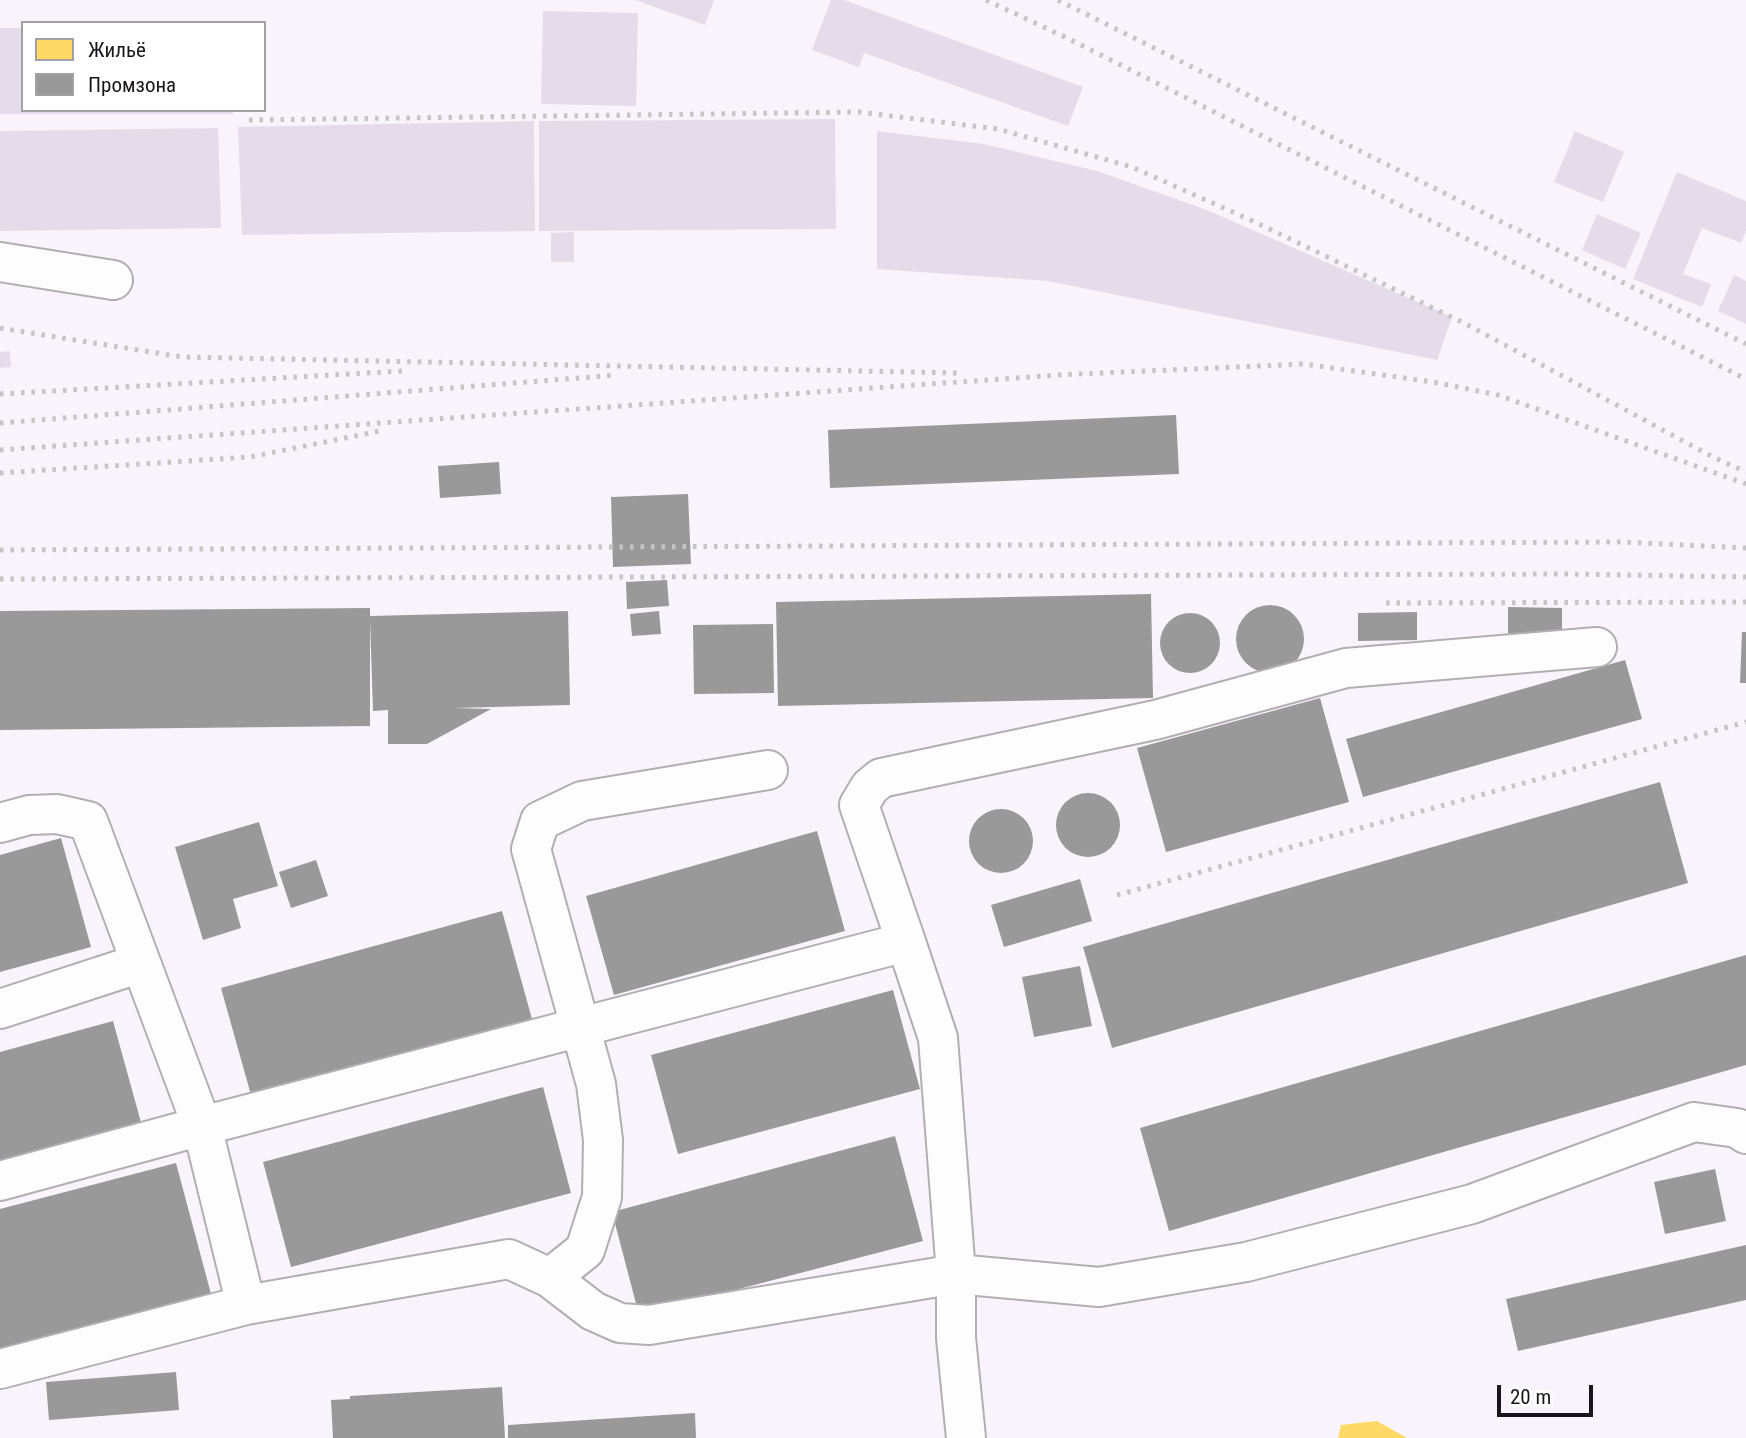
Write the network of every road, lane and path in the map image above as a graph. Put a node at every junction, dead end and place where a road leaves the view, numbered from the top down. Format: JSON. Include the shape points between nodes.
{"nodes":[{"id":1,"x":0,"y":262,"type":"edge"},
{"id":2,"x":113,"y":279,"type":"dead end"},
{"id":3,"x":1597,"y":648,"type":"dead end"},
{"id":4,"x":768,"y":770,"type":"dead end"},
{"id":5,"x":0,"y":823,"type":"edge"},
{"id":6,"x":906,"y":942,"type":"junction"},
{"id":7,"x":141,"y":963,"type":"junction"},
{"id":8,"x":0,"y":1009,"type":"edge"},
{"id":9,"x":579,"y":1027,"type":"junction"},
{"id":10,"x":202,"y":1126,"type":"junction"},
{"id":11,"x":1746,"y":1134,"type":"edge"},
{"id":12,"x":0,"y":1181,"type":"edge"},
{"id":13,"x":956,"y":1274,"type":"junction"},
{"id":14,"x":550,"y":1278,"type":"junction"},
{"id":15,"x":246,"y":1305,"type":"junction"},
{"id":16,"x":0,"y":1369,"type":"edge"},
{"id":17,"x":966,"y":1438,"type":"edge"}],
"edges":[{"from":1,"to":2,"type":"street"},
{"from":3,"to":6,"type":"street","via":[[1346,668],[1155,720],[881,778],[859,805]]},
{"from":4,"to":9,"type":"street","via":[[582,800],[541,821],[531,849]]},
{"from":5,"to":7,"type":"street","via":[[57,814],[88,821]]},
{"from":6,"to":9,"type":"street"},
{"from":6,"to":13,"type":"street","via":[[938,1038]]},
{"from":7,"to":8,"type":"street"},
{"from":7,"to":10,"type":"street"},
{"from":9,"to":10,"type":"street"},
{"from":9,"to":14,"type":"street","via":[[597,1096],[603,1197],[585,1250]]},
{"from":10,"to":12,"type":"street"},
{"from":10,"to":15,"type":"street"},
{"from":11,"to":13,"type":"street","via":[[1737,1128],[1694,1122],[1472,1204],[1246,1262],[1098,1287]]},
{"from":13,"to":14,"type":"street","via":[[649,1325],[620,1323],[593,1311]]},
{"from":13,"to":17,"type":"street","via":[[956,1338]]},
{"from":14,"to":15,"type":"street","via":[[509,1259]]},
{"from":15,"to":16,"type":"street"}]}
